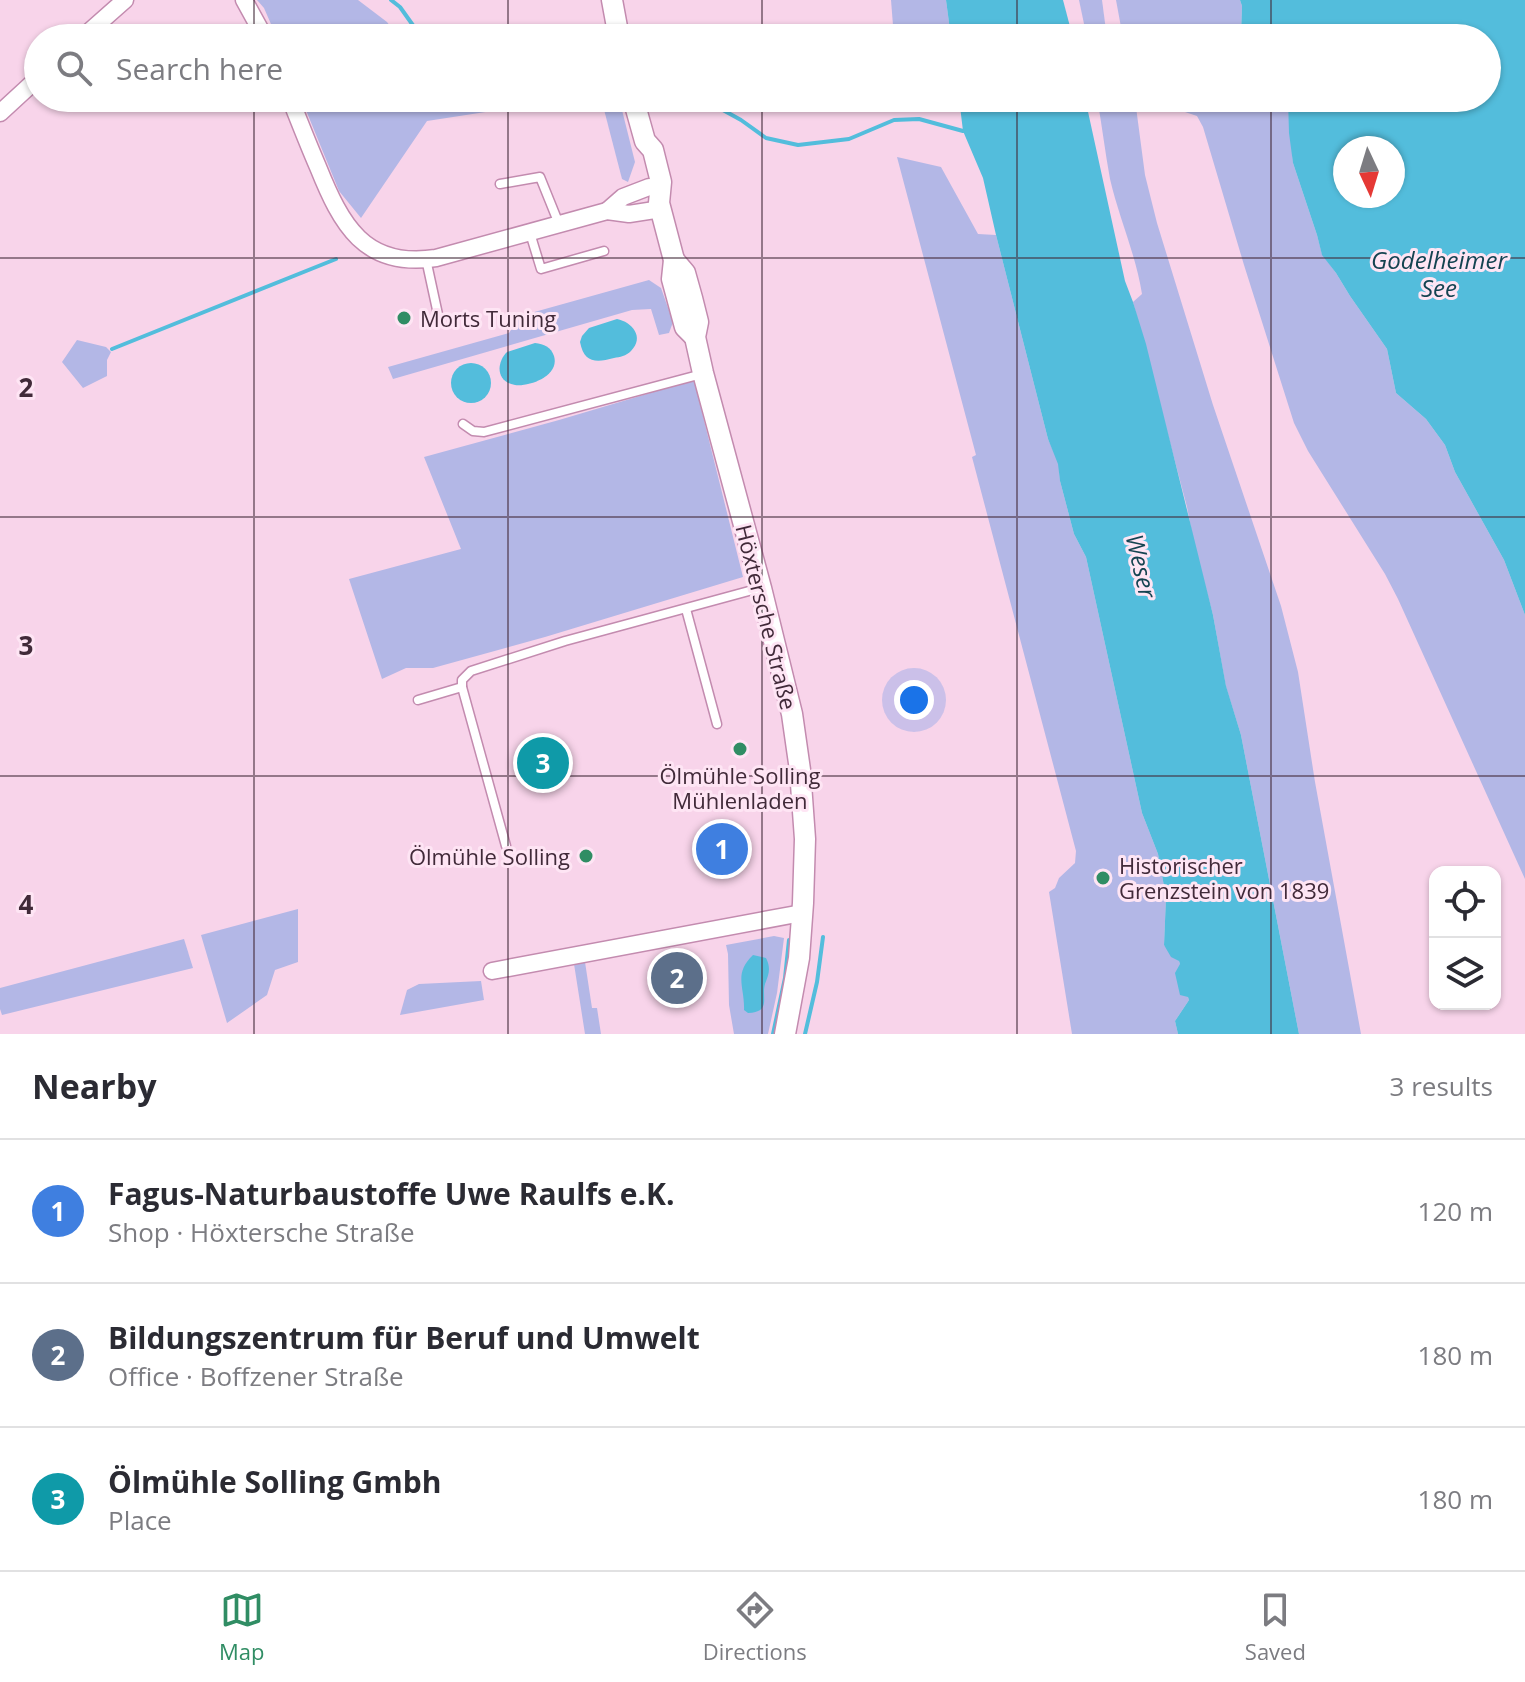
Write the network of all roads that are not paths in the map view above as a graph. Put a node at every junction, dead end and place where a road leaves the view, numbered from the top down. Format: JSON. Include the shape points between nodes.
{"nodes":[{"id":1,"x":125,"y":0,"type":"edge"},
{"id":2,"x":244,"y":0,"type":"edge"},
{"id":3,"x":612,"y":0,"type":"edge"},
{"id":4,"x":98,"y":24,"type":"edge"},
{"id":5,"x":257,"y":24,"type":"edge"},
{"id":6,"x":613,"y":24,"type":"edge"},
{"id":7,"x":24,"y":91,"type":"edge"},
{"id":8,"x":296,"y":112,"type":"edge"},
{"id":9,"x":637,"y":112,"type":"edge"},
{"id":10,"x":0,"y":113,"type":"edge"},
{"id":11,"x":500,"y":184,"type":"dead end"},
{"id":12,"x":656,"y":200,"type":"junction"},
{"id":13,"x":607,"y":211,"type":"junction"},
{"id":14,"x":560,"y":225,"type":"junction"},
{"id":15,"x":530,"y":233,"type":"junction"},
{"id":16,"x":604,"y":251,"type":"dead end"},
{"id":17,"x":426,"y":259,"type":"junction"},
{"id":18,"x":439,"y":319,"type":"dead end"},
{"id":19,"x":703,"y":373,"type":"junction"},
{"id":20,"x":463,"y":424,"type":"dead end"},
{"id":21,"x":761,"y":588,"type":"junction"},
{"id":22,"x":686,"y":609,"type":"junction"},
{"id":23,"x":462,"y":687,"type":"junction"},
{"id":24,"x":418,"y":700,"type":"dead end"},
{"id":25,"x":717,"y":724,"type":"dead end"},
{"id":26,"x":506,"y":846,"type":"dead end"},
{"id":27,"x":803,"y":908,"type":"junction"},
{"id":28,"x":492,"y":971,"type":"dead end"},
{"id":29,"x":785,"y":1034,"type":"edge"}],
"edges":[{"from":1,"to":4,"type":"street"},
{"from":2,"to":5,"type":"street"},
{"from":3,"to":6,"type":"street"},
{"from":7,"to":10,"type":"street"},
{"from":8,"to":17,"type":"street","via":[[331,200],[351,231],[389,257]]},
{"from":9,"to":12,"type":"street","name":"Höxtersche Straße","via":[[645,141],[641,154]]},
{"from":11,"to":14,"type":"lane","via":[[540,177]]},
{"from":12,"to":13,"type":"street","via":[[629,214]]},
{"from":12,"to":13,"type":"street","via":[[623,197]]},
{"from":12,"to":19,"type":"street","name":"Höxtersche Straße","via":[[692,298]]},
{"from":13,"to":14,"type":"street"},
{"from":14,"to":15,"type":"street"},
{"from":15,"to":16,"type":"lane","via":[[541,269]]},
{"from":15,"to":17,"type":"street"},
{"from":17,"to":18,"type":"lane"},
{"from":19,"to":20,"type":"lane","via":[[503,428],[473,431]]},
{"from":19,"to":21,"type":"street","name":"Höxtersche Straße"},
{"from":21,"to":22,"type":"lane"},
{"from":21,"to":27,"type":"street","name":"Höxtersche Straße","via":[[800,770]]},
{"from":22,"to":23,"type":"lane","via":[[471,671]]},
{"from":22,"to":25,"type":"lane"},
{"from":23,"to":24,"type":"lane"},
{"from":23,"to":26,"type":"lane"},
{"from":27,"to":28,"type":"street"},
{"from":27,"to":29,"type":"street","name":"Höxtersche Straße"}]}
